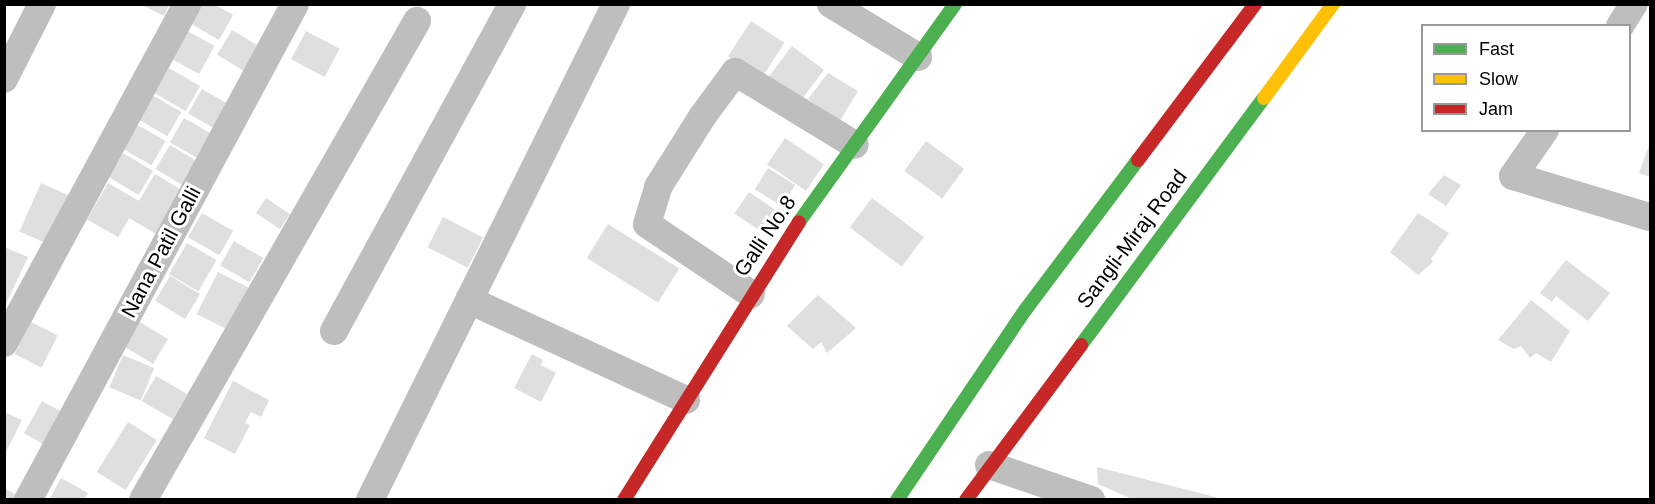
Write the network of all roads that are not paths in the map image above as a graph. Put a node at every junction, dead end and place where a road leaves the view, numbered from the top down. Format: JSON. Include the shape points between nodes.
{"nodes":[{"id":1,"x":42,"y":4,"type":"edge"},
{"id":2,"x":188,"y":4,"type":"edge"},
{"id":3,"x":295,"y":4,"type":"edge"},
{"id":4,"x":512,"y":4,"type":"edge"},
{"id":5,"x":616,"y":4,"type":"edge"},
{"id":6,"x":831,"y":4,"type":"edge"},
{"id":7,"x":955,"y":4,"type":"edge"},
{"id":8,"x":1255,"y":4,"type":"edge"},
{"id":9,"x":1333,"y":4,"type":"edge"},
{"id":10,"x":1635,"y":4,"type":"edge"},
{"id":11,"x":417,"y":21,"type":"dead end"},
{"id":12,"x":1621,"y":24,"type":"edge"},
{"id":13,"x":918,"y":57,"type":"junction"},
{"id":14,"x":4,"y":79,"type":"edge"},
{"id":15,"x":1544,"y":132,"type":"edge"},
{"id":16,"x":855,"y":145,"type":"junction"},
{"id":17,"x":1650,"y":217,"type":"edge"},
{"id":18,"x":751,"y":294,"type":"junction"},
{"id":19,"x":469,"y":300,"type":"junction"},
{"id":20,"x":334,"y":331,"type":"dead end"},
{"id":21,"x":4,"y":343,"type":"edge"},
{"id":22,"x":686,"y":400,"type":"junction"},
{"id":23,"x":989,"y":465,"type":"junction"},
{"id":24,"x":28,"y":500,"type":"edge"},
{"id":25,"x":143,"y":500,"type":"edge"},
{"id":26,"x":370,"y":500,"type":"edge"},
{"id":27,"x":624,"y":500,"type":"edge"},
{"id":28,"x":897,"y":500,"type":"edge"},
{"id":29,"x":966,"y":500,"type":"edge"},
{"id":30,"x":1091,"y":500,"type":"edge"}],
"edges":[{"from":1,"to":14,"type":"street"},
{"from":2,"to":21,"type":"street"},
{"from":3,"to":24,"type":"street","name":"Nana Patil Galli"},
{"from":4,"to":20,"type":"street"},
{"from":5,"to":19,"type":"street"},
{"from":6,"to":13,"type":"street"},
{"from":7,"to":13,"type":"main road","name":"Galli No.8"},
{"from":8,"to":28,"type":"main road","name":"Sangli-Miraj Road","via":[[1026,309]]},
{"from":9,"to":23,"type":"main road","name":"Sangli-Miraj Road"},
{"from":10,"to":12,"type":"street"},
{"from":11,"to":25,"type":"street"},
{"from":13,"to":16,"type":"main road","name":"Galli No.8"},
{"from":15,"to":17,"type":"street","via":[[1513,176]]},
{"from":16,"to":18,"type":"main road","name":"Galli No.8"},
{"from":16,"to":18,"type":"street","via":[[735,72],[702,117],[658,187],[647,224]]},
{"from":18,"to":22,"type":"main road","name":"Galli No.8"},
{"from":19,"to":22,"type":"street"},
{"from":19,"to":26,"type":"street"},
{"from":22,"to":27,"type":"main road","name":"Galli No.8"},
{"from":23,"to":29,"type":"main road","name":"Sangli-Miraj Road"},
{"from":23,"to":30,"type":"street"}]}
